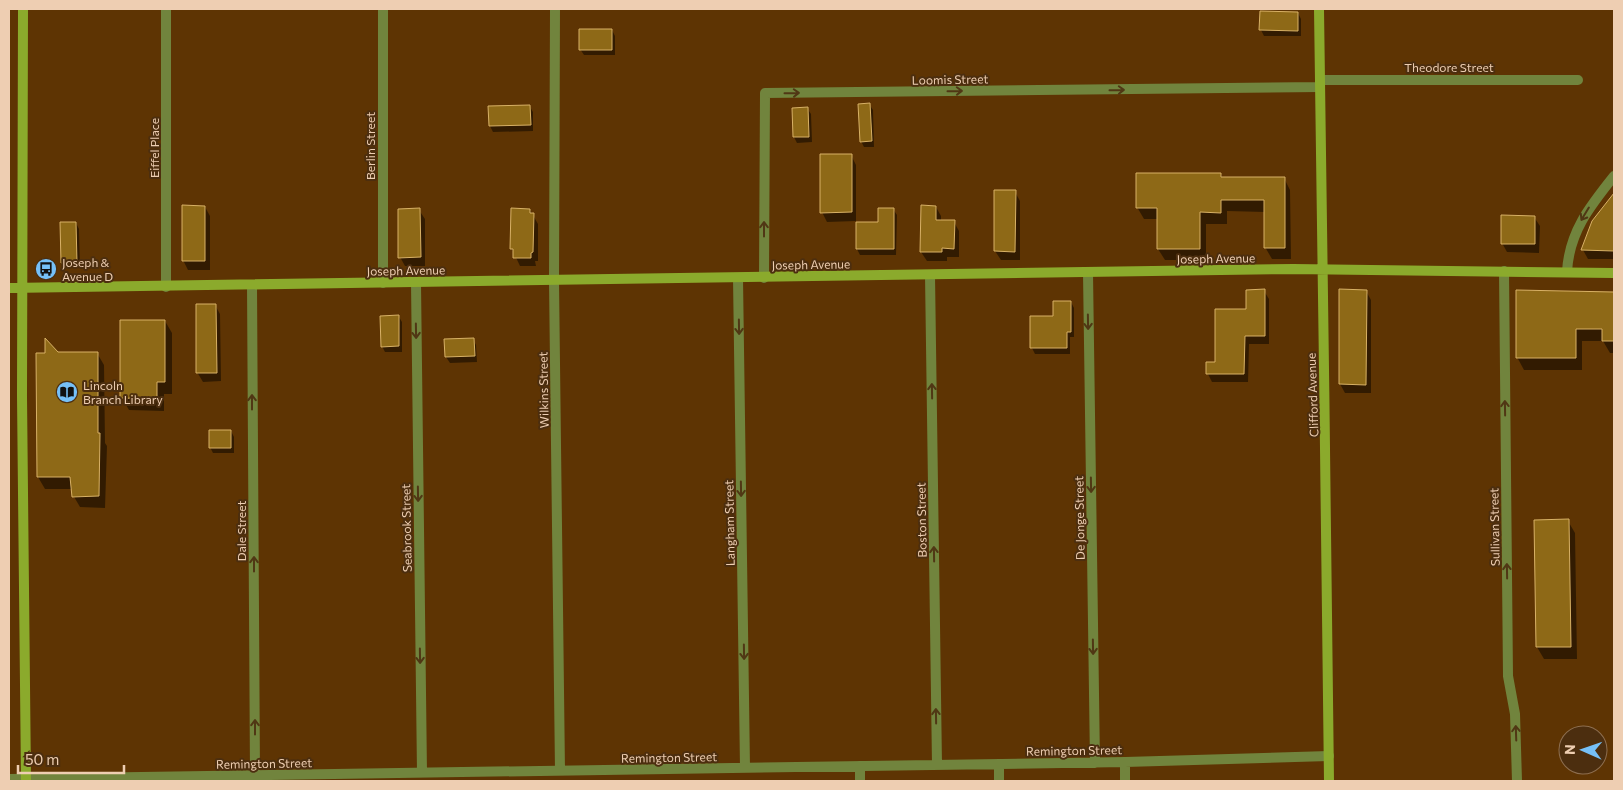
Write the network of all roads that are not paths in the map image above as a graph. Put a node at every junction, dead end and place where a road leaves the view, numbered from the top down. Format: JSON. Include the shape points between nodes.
{"nodes":[{"id":1,"x":22,"y":9,"type":"edge"},
{"id":2,"x":166,"y":9,"type":"edge"},
{"id":3,"x":383,"y":9,"type":"edge"},
{"id":4,"x":555,"y":9,"type":"edge"},
{"id":5,"x":1319,"y":9,"type":"edge"},
{"id":6,"x":1578,"y":80,"type":"dead end"},
{"id":7,"x":1320,"y":84,"type":"junction"},
{"id":8,"x":1614,"y":176,"type":"edge"},
{"id":9,"x":1321,"y":269,"type":"junction"},
{"id":10,"x":1504,"y":271,"type":"junction"},
{"id":11,"x":1568,"y":272,"type":"junction"},
{"id":12,"x":1088,"y":273,"type":"junction"},
{"id":13,"x":1614,"y":273,"type":"edge"},
{"id":14,"x":930,"y":275,"type":"junction"},
{"id":15,"x":738,"y":278,"type":"junction"},
{"id":16,"x":764,"y":278,"type":"junction"},
{"id":17,"x":554,"y":280,"type":"junction"},
{"id":18,"x":383,"y":282,"type":"junction"},
{"id":19,"x":416,"y":283,"type":"junction"},
{"id":20,"x":252,"y":285,"type":"junction"},
{"id":21,"x":166,"y":287,"type":"junction"},
{"id":22,"x":9,"y":288,"type":"edge"},
{"id":23,"x":22,"y":288,"type":"junction"},
{"id":24,"x":1329,"y":756,"type":"junction"},
{"id":25,"x":1125,"y":762,"type":"junction"},
{"id":26,"x":1095,"y":763,"type":"junction"},
{"id":27,"x":999,"y":764,"type":"junction"},
{"id":28,"x":937,"y":765,"type":"junction"},
{"id":29,"x":860,"y":766,"type":"junction"},
{"id":30,"x":746,"y":768,"type":"junction"},
{"id":31,"x":634,"y":770,"type":"junction"},
{"id":32,"x":560,"y":771,"type":"junction"},
{"id":33,"x":422,"y":773,"type":"junction"},
{"id":34,"x":255,"y":776,"type":"junction"},
{"id":35,"x":481,"y":777,"type":"edge"},
{"id":36,"x":333,"y":778,"type":"edge"},
{"id":37,"x":9,"y":779,"type":"edge"},
{"id":38,"x":181,"y":779,"type":"edge"},
{"id":39,"x":26,"y":780,"type":"edge"},
{"id":40,"x":634,"y":781,"type":"edge"},
{"id":41,"x":860,"y":781,"type":"edge"},
{"id":42,"x":999,"y":781,"type":"edge"},
{"id":43,"x":1125,"y":781,"type":"edge"},
{"id":44,"x":1329,"y":781,"type":"edge"},
{"id":45,"x":1517,"y":781,"type":"edge"}],
"edges":[{"from":1,"to":23,"type":"main road"},
{"from":2,"to":21,"type":"street","name":"Eiffel Place"},
{"from":3,"to":18,"type":"street","name":"Berlin Street"},
{"from":4,"to":17,"type":"street","name":"Wilkins Street"},
{"from":5,"to":7,"type":"main road","name":"Clifford Avenue"},
{"from":6,"to":7,"type":"street","name":"Theodore Street"},
{"from":7,"to":9,"type":"main road","name":"Clifford Avenue"},
{"from":16,"to":7,"type":"street","name":"Loomis Street","one_way":true,"via":[[765,94]]},
{"from":8,"to":11,"type":"street","one_way":true,"via":[[1583,216],[1569,251]]},
{"from":9,"to":10,"type":"main road","name":"Joseph Avenue"},
{"from":9,"to":12,"type":"main road","name":"Joseph Avenue"},
{"from":9,"to":24,"type":"main road","name":"Clifford Avenue","via":[[1326,408]]},
{"from":10,"to":11,"type":"main road","name":"Joseph Avenue"},
{"from":45,"to":10,"type":"street","name":"Sullivan Street","one_way":true,"via":[[1514,707],[1508,676]]},
{"from":11,"to":13,"type":"main road","name":"Joseph Avenue"},
{"from":12,"to":14,"type":"main road","name":"Joseph Avenue"},
{"from":12,"to":26,"type":"street","name":"De Jonge Street","one_way":true},
{"from":14,"to":16,"type":"main road","name":"Joseph Avenue"},
{"from":28,"to":14,"type":"street","name":"Boston Street","one_way":true},
{"from":15,"to":16,"type":"main road","name":"Joseph Avenue"},
{"from":15,"to":17,"type":"main road","name":"Joseph Avenue"},
{"from":15,"to":30,"type":"street","name":"Langham Street","one_way":true},
{"from":17,"to":19,"type":"main road","name":"Joseph Avenue"},
{"from":17,"to":32,"type":"street","name":"Wilkins Street"},
{"from":18,"to":19,"type":"main road","name":"Joseph Avenue"},
{"from":18,"to":20,"type":"main road","name":"Joseph Avenue"},
{"from":19,"to":33,"type":"street","name":"Seabrook Street","one_way":true},
{"from":20,"to":21,"type":"main road","name":"Joseph Avenue"},
{"from":34,"to":20,"type":"street","name":"Dale Street","one_way":true},
{"from":21,"to":23,"type":"main road","name":"Joseph Avenue"},
{"from":22,"to":23,"type":"main road","name":"Joseph Avenue"},
{"from":23,"to":39,"type":"main road"},
{"from":24,"to":25,"type":"street","name":"Remington Street"},
{"from":24,"to":44,"type":"main road","name":"Clifford Avenue"},
{"from":25,"to":26,"type":"street","name":"Remington Street"},
{"from":25,"to":43,"type":"street"},
{"from":26,"to":27,"type":"street","name":"Remington Street"},
{"from":27,"to":28,"type":"street","name":"Remington Street"},
{"from":27,"to":42,"type":"street"},
{"from":28,"to":29,"type":"street","name":"Remington Street"},
{"from":29,"to":30,"type":"street","name":"Remington Street"},
{"from":29,"to":41,"type":"street"},
{"from":30,"to":31,"type":"street","name":"Remington Street"},
{"from":31,"to":32,"type":"street","name":"Remington Street"},
{"from":31,"to":40,"type":"street"},
{"from":32,"to":35,"type":"street","name":"Remington Street"},
{"from":33,"to":35,"type":"street","name":"Remington Street"},
{"from":33,"to":36,"type":"street","name":"Remington Street"},
{"from":34,"to":36,"type":"street","name":"Remington Street"},
{"from":34,"to":38,"type":"street","name":"Remington Street"},
{"from":37,"to":39,"type":"street","name":"Remington Street"},
{"from":38,"to":39,"type":"street","name":"Remington Street"}]}
